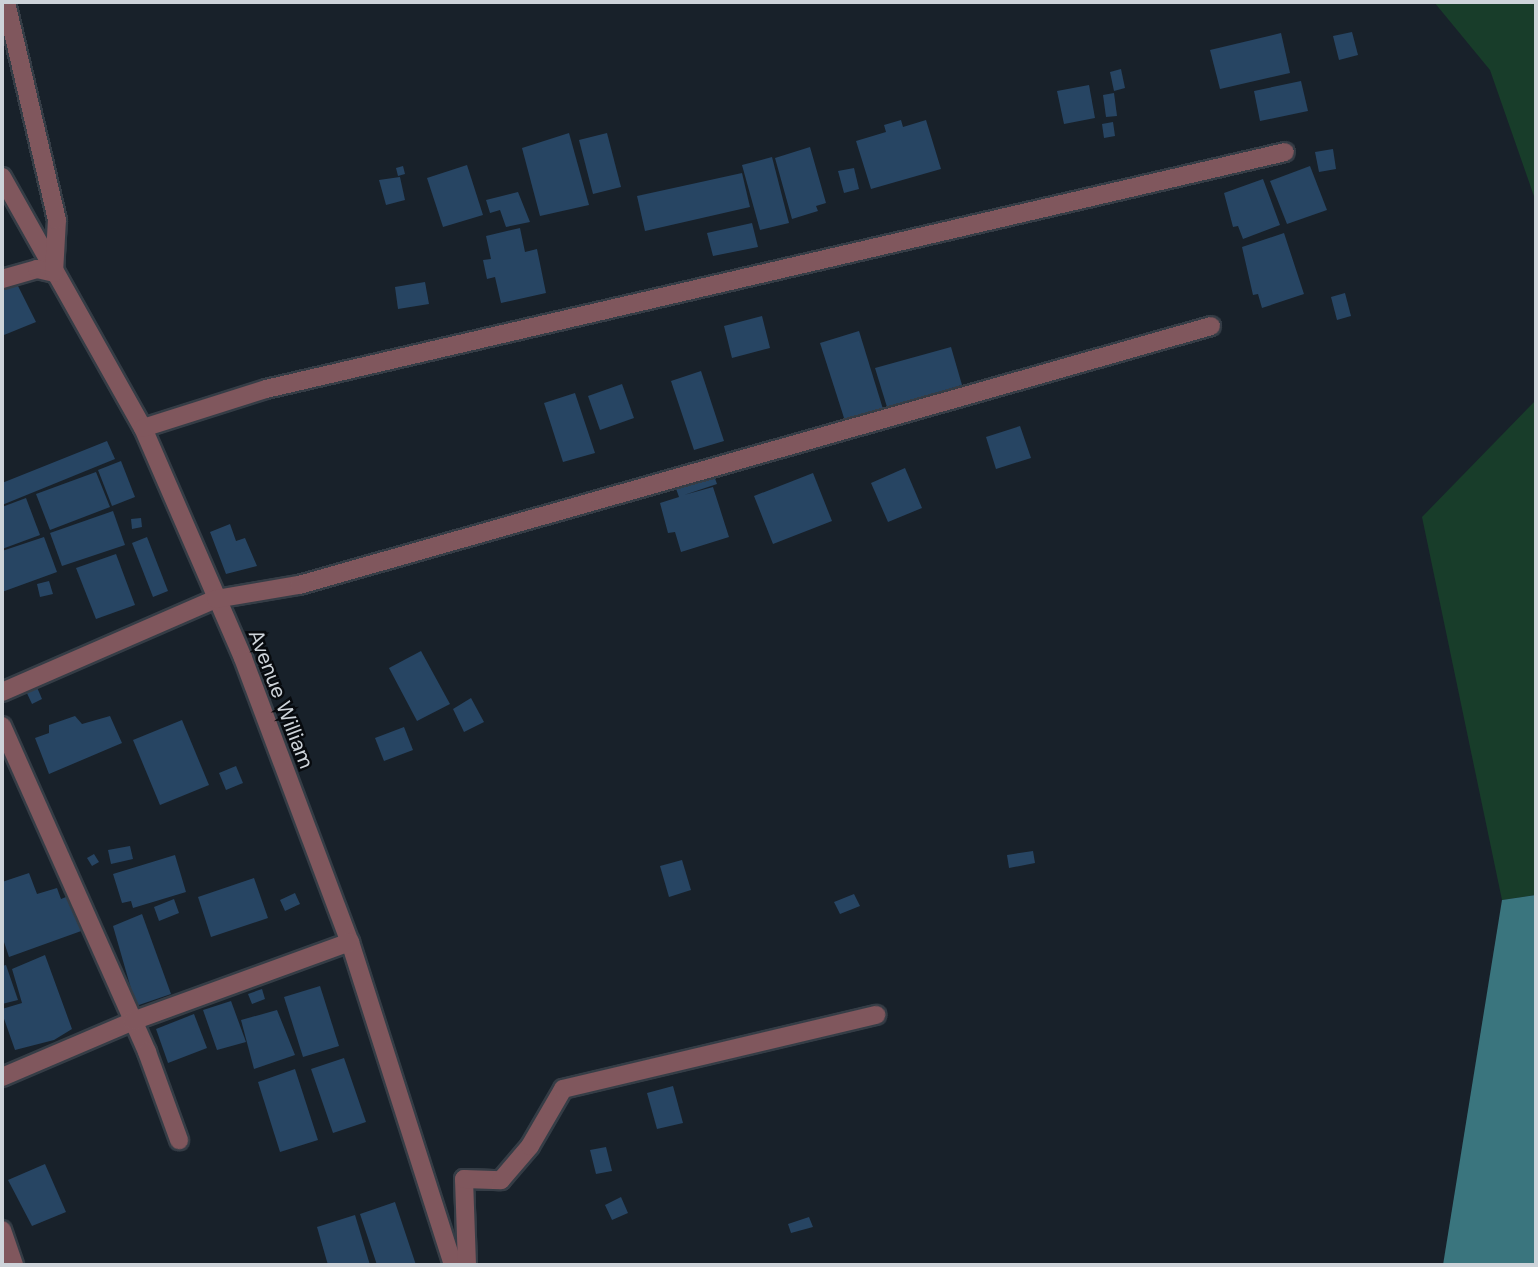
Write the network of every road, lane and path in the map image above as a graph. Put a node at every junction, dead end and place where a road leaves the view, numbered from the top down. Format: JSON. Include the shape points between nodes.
{"nodes":[{"id":1,"x":6,"y":2,"type":"edge"},
{"id":2,"x":1285,"y":152,"type":"dead end"},
{"id":3,"x":2,"y":177,"type":"edge"},
{"id":4,"x":54,"y":273,"type":"junction"},
{"id":5,"x":2,"y":279,"type":"edge"},
{"id":6,"x":1211,"y":326,"type":"dead end"},
{"id":7,"x":143,"y":428,"type":"junction"},
{"id":8,"x":216,"y":599,"type":"junction"},
{"id":9,"x":2,"y":692,"type":"edge"},
{"id":10,"x":2,"y":726,"type":"edge"},
{"id":11,"x":350,"y":942,"type":"junction"},
{"id":12,"x":876,"y":1015,"type":"dead end"},
{"id":13,"x":133,"y":1021,"type":"junction"},
{"id":14,"x":2,"y":1077,"type":"edge"},
{"id":15,"x":179,"y":1140,"type":"dead end"},
{"id":16,"x":2,"y":1230,"type":"edge"},
{"id":17,"x":14,"y":1265,"type":"edge"},
{"id":18,"x":453,"y":1265,"type":"edge"},
{"id":19,"x":467,"y":1265,"type":"edge"}],
"edges":[{"from":1,"to":4,"type":"street","via":[[51,181],[57,220]]},
{"from":2,"to":7,"type":"street","via":[[266,389]]},
{"from":3,"to":4,"type":"street","name":"Avenue William"},
{"from":4,"to":5,"type":"street","via":[[37,269]]},
{"from":4,"to":7,"type":"street","name":"Avenue William"},
{"from":6,"to":8,"type":"street","via":[[299,585]]},
{"from":7,"to":8,"type":"street","name":"Avenue William"},
{"from":8,"to":9,"type":"street"},
{"from":8,"to":11,"type":"street","name":"Avenue William"},
{"from":10,"to":13,"type":"street"},
{"from":11,"to":13,"type":"street"},
{"from":11,"to":18,"type":"street","name":"Avenue William"},
{"from":12,"to":19,"type":"street","via":[[563,1090],[530,1146],[501,1180],[464,1179]]},
{"from":13,"to":14,"type":"street"},
{"from":13,"to":15,"type":"street"},
{"from":16,"to":17,"type":"street"}]}
